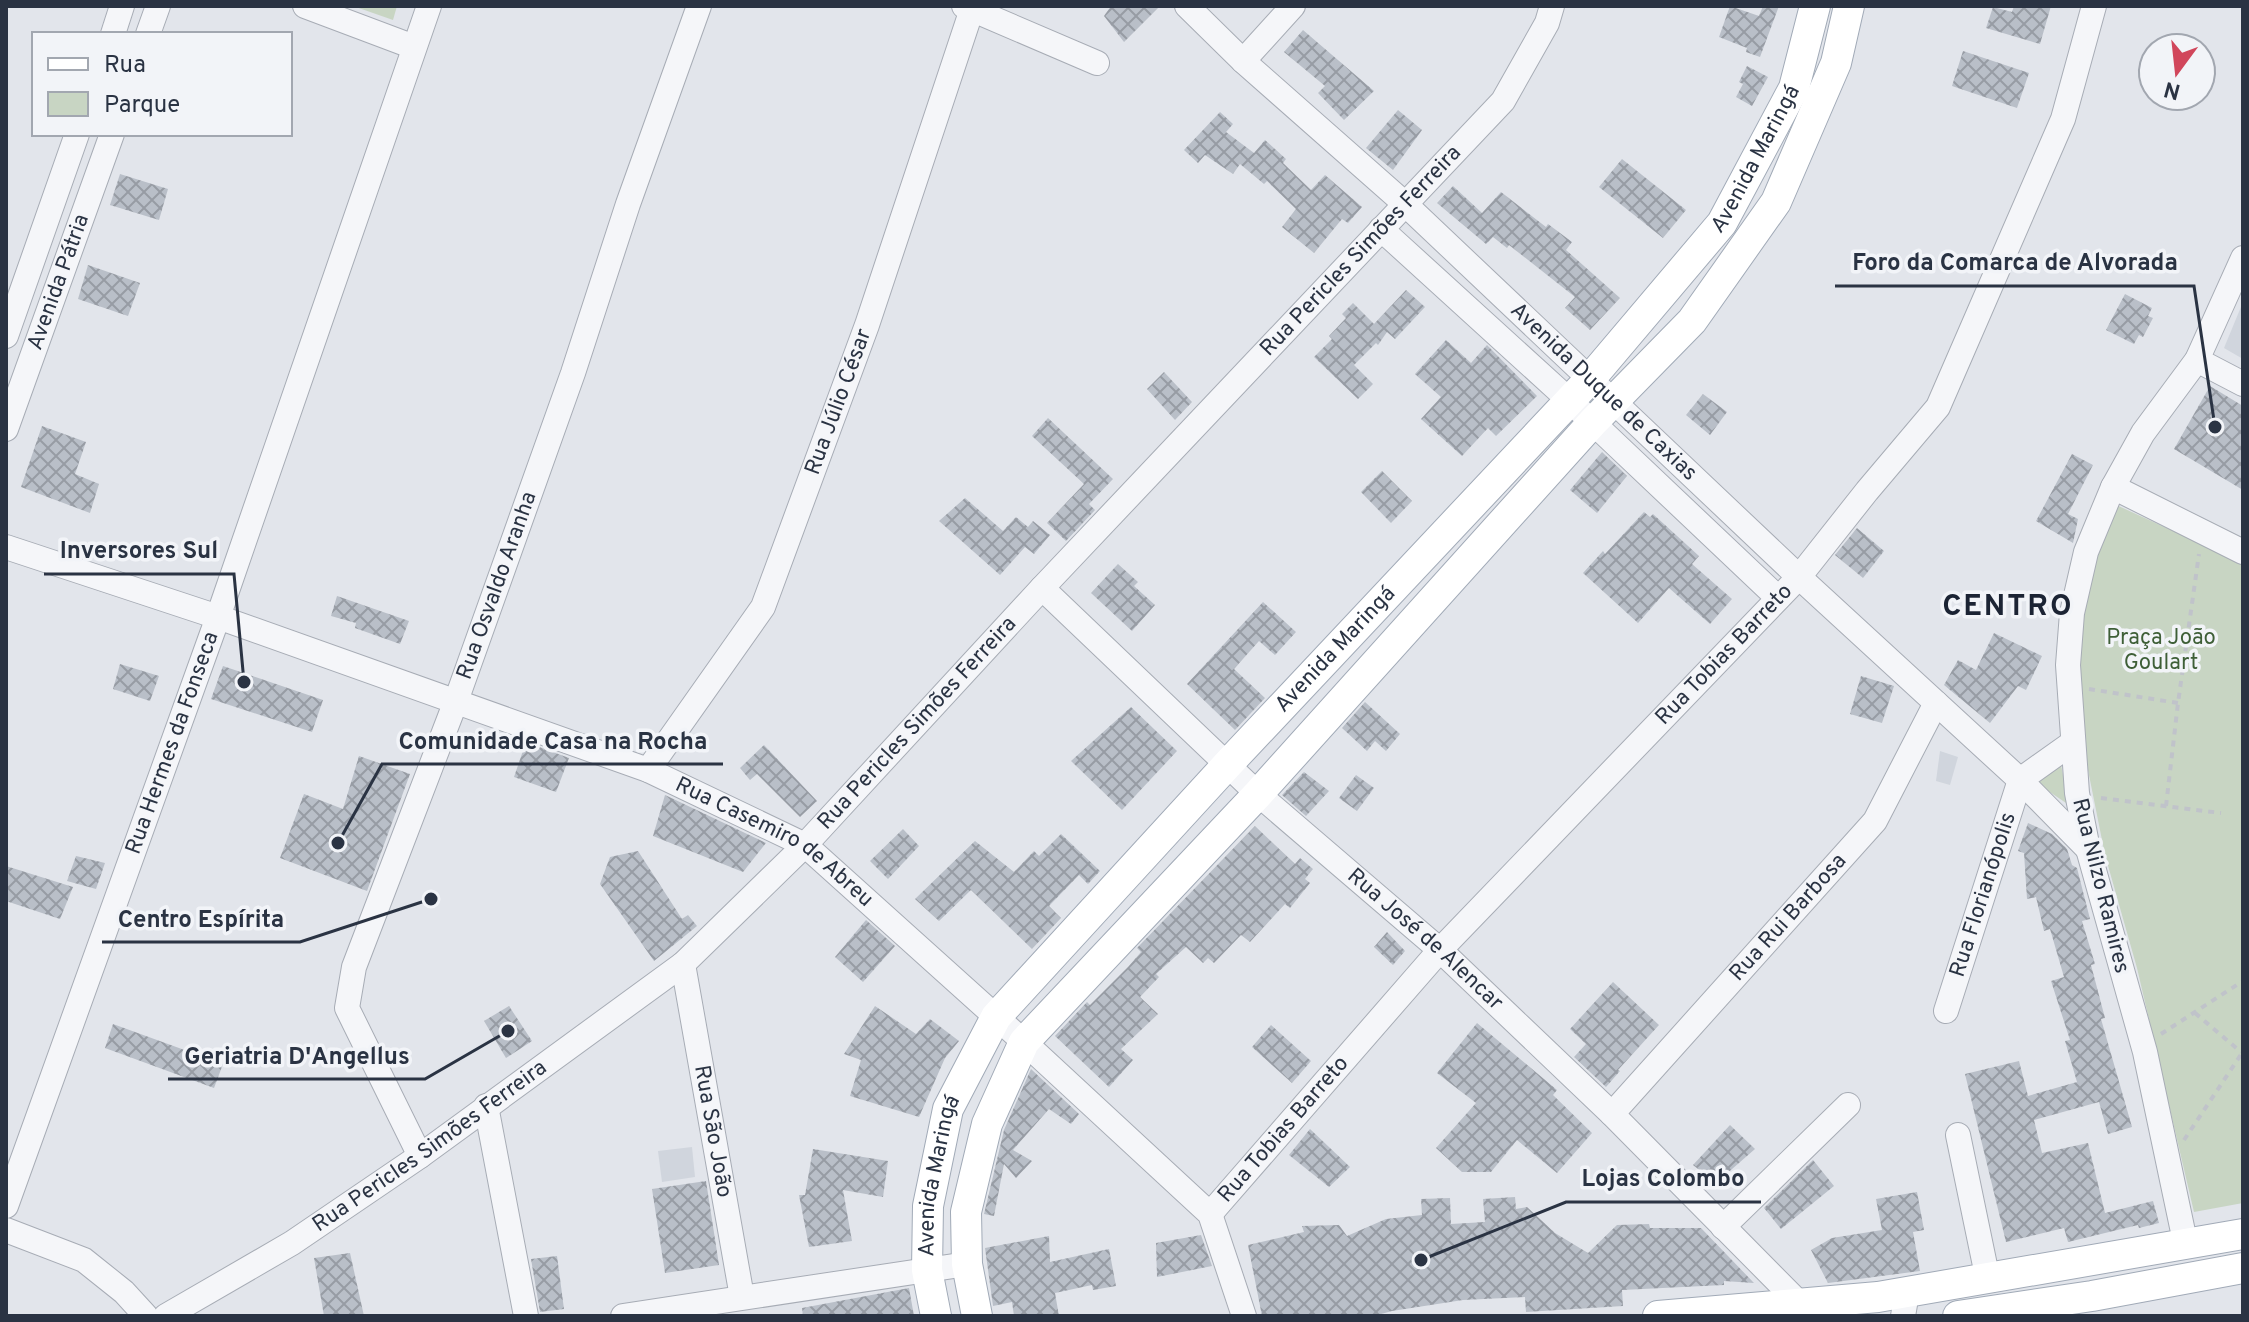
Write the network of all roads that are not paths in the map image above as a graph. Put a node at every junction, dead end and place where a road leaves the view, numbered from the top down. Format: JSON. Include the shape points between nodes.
{"nodes":[{"id":1,"x":122,"y":6,"type":"edge"},
{"id":2,"x":158,"y":6,"type":"edge"},
{"id":3,"x":305,"y":6,"type":"edge"},
{"id":4,"x":429,"y":6,"type":"edge"},
{"id":5,"x":699,"y":6,"type":"edge"},
{"id":6,"x":1187,"y":6,"type":"edge"},
{"id":7,"x":1293,"y":6,"type":"edge"},
{"id":8,"x":1552,"y":6,"type":"edge"},
{"id":9,"x":1815,"y":6,"type":"edge"},
{"id":10,"x":1849,"y":6,"type":"edge"},
{"id":11,"x":2094,"y":6,"type":"edge"},
{"id":12,"x":970,"y":7,"type":"edge"},
{"id":13,"x":114,"y":32,"type":"edge"},
{"id":14,"x":149,"y":32,"type":"edge"},
{"id":15,"x":414,"y":47,"type":"junction"},
{"id":16,"x":1243,"y":61,"type":"junction"},
{"id":17,"x":1097,"y":63,"type":"dead end"},
{"id":18,"x":76,"y":136,"type":"edge"},
{"id":19,"x":111,"y":136,"type":"edge"},
{"id":20,"x":1404,"y":203,"type":"junction"},
{"id":21,"x":1381,"y":229,"type":"junction"},
{"id":22,"x":43,"y":231,"type":"junction"},
{"id":23,"x":74,"y":243,"type":"junction"},
{"id":24,"x":2243,"y":258,"type":"edge"},
{"id":25,"x":6,"y":336,"type":"edge"},
{"id":26,"x":2197,"y":360,"type":"junction"},
{"id":27,"x":2243,"y":384,"type":"edge"},
{"id":28,"x":1580,"y":390,"type":"junction"},
{"id":29,"x":1615,"y":401,"type":"junction"},
{"id":30,"x":1593,"y":422,"type":"junction"},
{"id":31,"x":6,"y":429,"type":"edge"},
{"id":32,"x":2113,"y":487,"type":"junction"},
{"id":33,"x":6,"y":547,"type":"edge"},
{"id":34,"x":2243,"y":552,"type":"edge"},
{"id":35,"x":1799,"y":577,"type":"junction"},
{"id":36,"x":1042,"y":588,"type":"junction"},
{"id":37,"x":1778,"y":598,"type":"junction"},
{"id":38,"x":218,"y":617,"type":"junction"},
{"id":39,"x":456,"y":701,"type":"junction"},
{"id":40,"x":1936,"y":703,"type":"junction"},
{"id":41,"x":2072,"y":743,"type":"junction"},
{"id":42,"x":1227,"y":765,"type":"junction"},
{"id":43,"x":648,"y":770,"type":"junction"},
{"id":44,"x":2020,"y":780,"type":"junction"},
{"id":45,"x":1258,"y":794,"type":"junction"},
{"id":46,"x":805,"y":845,"type":"junction"},
{"id":47,"x":2088,"y":849,"type":"junction"},
{"id":48,"x":1440,"y":950,"type":"junction"},
{"id":49,"x":683,"y":964,"type":"junction"},
{"id":50,"x":1946,"y":1011,"type":"dead end"},
{"id":51,"x":996,"y":1017,"type":"junction"},
{"id":52,"x":1024,"y":1042,"type":"junction"},
{"id":53,"x":1848,"y":1105,"type":"dead end"},
{"id":54,"x":486,"y":1106,"type":"junction"},
{"id":55,"x":1612,"y":1114,"type":"junction"},
{"id":56,"x":1958,"y":1135,"type":"dead end"},
{"id":57,"x":420,"y":1156,"type":"junction"},
{"id":58,"x":6,"y":1206,"type":"edge"},
{"id":59,"x":1210,"y":1214,"type":"junction"},
{"id":60,"x":1723,"y":1227,"type":"junction"},
{"id":61,"x":6,"y":1230,"type":"edge"},
{"id":62,"x":2243,"y":1234,"type":"edge"},
{"id":63,"x":2186,"y":1246,"type":"junction"},
{"id":64,"x":967,"y":1264,"type":"junction"},
{"id":65,"x":2243,"y":1268,"type":"edge"},
{"id":66,"x":927,"y":1270,"type":"junction"},
{"id":67,"x":1988,"y":1280,"type":"junction"},
{"id":68,"x":742,"y":1297,"type":"junction"},
{"id":69,"x":1799,"y":1303,"type":"junction"},
{"id":70,"x":1905,"y":1305,"type":"edge"},
{"id":71,"x":2089,"y":1306,"type":"edge"},
{"id":72,"x":146,"y":1316,"type":"edge"},
{"id":73,"x":166,"y":1316,"type":"edge"},
{"id":74,"x":526,"y":1316,"type":"edge"},
{"id":75,"x":623,"y":1316,"type":"edge"},
{"id":76,"x":936,"y":1316,"type":"edge"},
{"id":77,"x":977,"y":1316,"type":"edge"},
{"id":78,"x":1244,"y":1316,"type":"edge"},
{"id":79,"x":1658,"y":1316,"type":"edge"},
{"id":80,"x":1958,"y":1316,"type":"edge"}],
"edges":[{"from":1,"to":13,"type":"street"},
{"from":2,"to":14,"type":"street"},
{"from":3,"to":15,"type":"street"},
{"from":4,"to":15,"type":"street","name":"Rua Hermes da Fonseca"},
{"from":5,"to":39,"type":"street","name":"Rua Osvaldo Aranha"},
{"from":6,"to":16,"type":"street","name":"Avenida Duque de Caxias"},
{"from":7,"to":16,"type":"street"},
{"from":8,"to":20,"type":"street","name":"Rua Pericles Simões Ferreira","via":[[1503,101]]},
{"from":9,"to":28,"type":"main road","name":"Avenida Maringá","via":[[1794,88],[1722,223]]},
{"from":10,"to":29,"type":"main road","name":"Avenida Maringá","via":[[1836,63],[1776,202],[1692,321]]},
{"from":11,"to":35,"type":"street","name":"Rua Tobias Barreto","via":[[2063,119],[1938,407]]},
{"from":12,"to":17,"type":"street"},
{"from":12,"to":43,"type":"street","name":"Rua Júlio César","via":[[867,325],[763,607]]},
{"from":15,"to":38,"type":"street","name":"Rua Hermes da Fonseca"},
{"from":16,"to":20,"type":"street","name":"Avenida Duque de Caxias"},
{"from":18,"to":22,"type":"street","name":"Avenida Pátria"},
{"from":19,"to":23,"type":"street","name":"Avenida Pátria"},
{"from":20,"to":21,"type":"street","name":"Rua Pericles Simões Ferreira"},
{"from":20,"to":28,"type":"street","name":"Avenida Duque de Caxias"},
{"from":21,"to":28,"type":"street","name":"Avenida Duque de Caxias"},
{"from":21,"to":36,"type":"street","name":"Rua Pericles Simões Ferreira"},
{"from":22,"to":23,"type":"street"},
{"from":22,"to":25,"type":"street","name":"Avenida Pátria"},
{"from":23,"to":31,"type":"street","name":"Avenida Pátria"},
{"from":24,"to":26,"type":"street","name":"Rua Nilzo Ramires"},
{"from":26,"to":27,"type":"street"},
{"from":26,"to":32,"type":"street","name":"Rua Nilzo Ramires","via":[[2143,433]]},
{"from":28,"to":29,"type":"street","name":"Avenida Duque de Caxias"},
{"from":28,"to":30,"type":"street","name":"Avenida Duque de Caxias"},
{"from":28,"to":42,"type":"main road","name":"Avenida Maringá"},
{"from":29,"to":30,"type":"main road","name":"Avenida Maringá"},
{"from":29,"to":35,"type":"street","name":"Avenida Duque de Caxias"},
{"from":30,"to":37,"type":"street","name":"Avenida Duque de Caxias"},
{"from":30,"to":45,"type":"main road","name":"Avenida Maringá"},
{"from":32,"to":34,"type":"street"},
{"from":32,"to":41,"type":"street","name":"Rua Nilzo Ramires","via":[[2086,552],[2072,613]]},
{"from":33,"to":38,"type":"street","name":"Rua Casemiro de Abreu"},
{"from":35,"to":37,"type":"street","name":"Rua Tobias Barreto"},
{"from":35,"to":40,"type":"street","name":"Avenida Duque de Caxias"},
{"from":36,"to":42,"type":"street","name":"Rua José de Alencar"},
{"from":36,"to":46,"type":"street","name":"Rua Pericles Simões Ferreira"},
{"from":37,"to":48,"type":"street","name":"Rua Tobias Barreto"},
{"from":38,"to":39,"type":"street","name":"Rua Casemiro de Abreu"},
{"from":38,"to":58,"type":"street","name":"Rua Hermes da Fonseca"},
{"from":39,"to":43,"type":"street","name":"Rua Casemiro de Abreu"},
{"from":39,"to":57,"type":"street","name":"Rua Osvaldo Aranha","via":[[354,967],[347,1008]]},
{"from":40,"to":44,"type":"street","name":"Avenida Duque de Caxias"},
{"from":40,"to":55,"type":"street","name":"Rua Rui Barbosa","via":[[1875,821]]},
{"from":41,"to":44,"type":"street"},
{"from":41,"to":47,"type":"street","name":"Rua Nilzo Ramires"},
{"from":42,"to":45,"type":"street","name":"Rua José de Alencar"},
{"from":42,"to":51,"type":"main road","name":"Avenida Maringá"},
{"from":43,"to":46,"type":"street","name":"Rua Casemiro de Abreu"},
{"from":44,"to":47,"type":"street","name":"Avenida Duque de Caxias"},
{"from":44,"to":50,"type":"street","name":"Rua Florianópolis"},
{"from":45,"to":48,"type":"street","name":"Rua José de Alencar"},
{"from":45,"to":52,"type":"main road","name":"Avenida Maringá"},
{"from":46,"to":49,"type":"street","name":"Rua Pericles Simões Ferreira"},
{"from":46,"to":51,"type":"street","name":"Rua Casemiro de Abreu"},
{"from":47,"to":63,"type":"street","name":"Rua Nilzo Ramires","via":[[2145,1052]]},
{"from":48,"to":55,"type":"street","name":"Rua José de Alencar"},
{"from":48,"to":59,"type":"street","name":"Rua Tobias Barreto"},
{"from":49,"to":54,"type":"street","name":"Rua Pericles Simões Ferreira"},
{"from":49,"to":68,"type":"street","name":"Rua São João"},
{"from":51,"to":52,"type":"street","name":"Rua Casemiro de Abreu"},
{"from":51,"to":66,"type":"main road","name":"Avenida Maringá","via":[[948,1109],[928,1206]]},
{"from":52,"to":59,"type":"street","name":"Rua Casemiro de Abreu"},
{"from":52,"to":64,"type":"main road","name":"Avenida Maringá","via":[[987,1124],[966,1212]]},
{"from":53,"to":60,"type":"street"},
{"from":54,"to":57,"type":"street","name":"Rua Pericles Simões Ferreira"},
{"from":54,"to":74,"type":"street"},
{"from":55,"to":60,"type":"street","name":"Rua José de Alencar"},
{"from":56,"to":67,"type":"street"},
{"from":57,"to":73,"type":"street","name":"Rua Pericles Simões Ferreira","via":[[292,1243]]},
{"from":59,"to":78,"type":"street","name":"Rua Casemiro de Abreu"},
{"from":60,"to":69,"type":"street","name":"Rua José de Alencar"},
{"from":61,"to":72,"type":"street","via":[[84,1260]]},
{"from":62,"to":63,"type":"main road"},
{"from":63,"to":67,"type":"main road"},
{"from":64,"to":66,"type":"street"},
{"from":64,"to":77,"type":"main road","name":"Avenida Maringá"},
{"from":65,"to":71,"type":"main road"},
{"from":66,"to":68,"type":"street"},
{"from":66,"to":76,"type":"main road","name":"Avenida Maringá"},
{"from":67,"to":70,"type":"main road"},
{"from":68,"to":75,"type":"street"},
{"from":69,"to":70,"type":"main road"},
{"from":69,"to":79,"type":"main road"},
{"from":71,"to":80,"type":"main road"}]}
